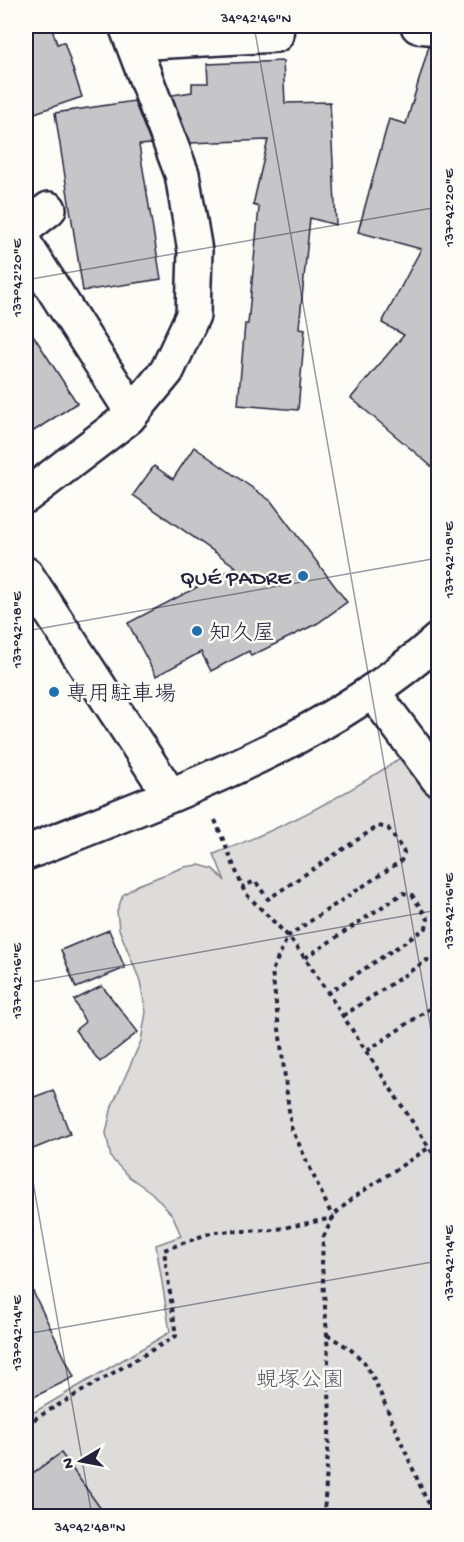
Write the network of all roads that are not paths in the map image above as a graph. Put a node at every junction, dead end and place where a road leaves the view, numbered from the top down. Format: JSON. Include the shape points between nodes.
{"nodes":[{"id":1,"x":277,"y":26,"type":"edge"},
{"id":2,"x":418,"y":26,"type":"edge"},
{"id":3,"x":438,"y":28,"type":"edge"},
{"id":4,"x":129,"y":34,"type":"edge"},
{"id":5,"x":26,"y":246,"type":"edge"},
{"id":6,"x":132,"y":412,"type":"junction"},
{"id":7,"x":26,"y":496,"type":"edge"},
{"id":8,"x":26,"y":574,"type":"edge"},
{"id":9,"x":438,"y":640,"type":"edge"},
{"id":10,"x":372,"y":691,"type":"junction"},
{"id":11,"x":438,"y":779,"type":"edge"},
{"id":12,"x":170,"y":795,"type":"junction"},
{"id":13,"x":26,"y":853,"type":"edge"}],
"edges":[{"from":1,"to":4,"type":"street","via":[[276,35]]},
{"from":2,"to":3,"type":"street"},
{"from":4,"to":6,"type":"street","via":[[182,174],[195,251],[193,315],[167,371]]},
{"from":5,"to":6,"type":"street"},
{"from":6,"to":7,"type":"street"},
{"from":8,"to":12,"type":"street"},
{"from":9,"to":10,"type":"street"},
{"from":10,"to":11,"type":"street"},
{"from":10,"to":12,"type":"street","via":[[320,725],[262,755]]},
{"from":12,"to":13,"type":"street"}]}
